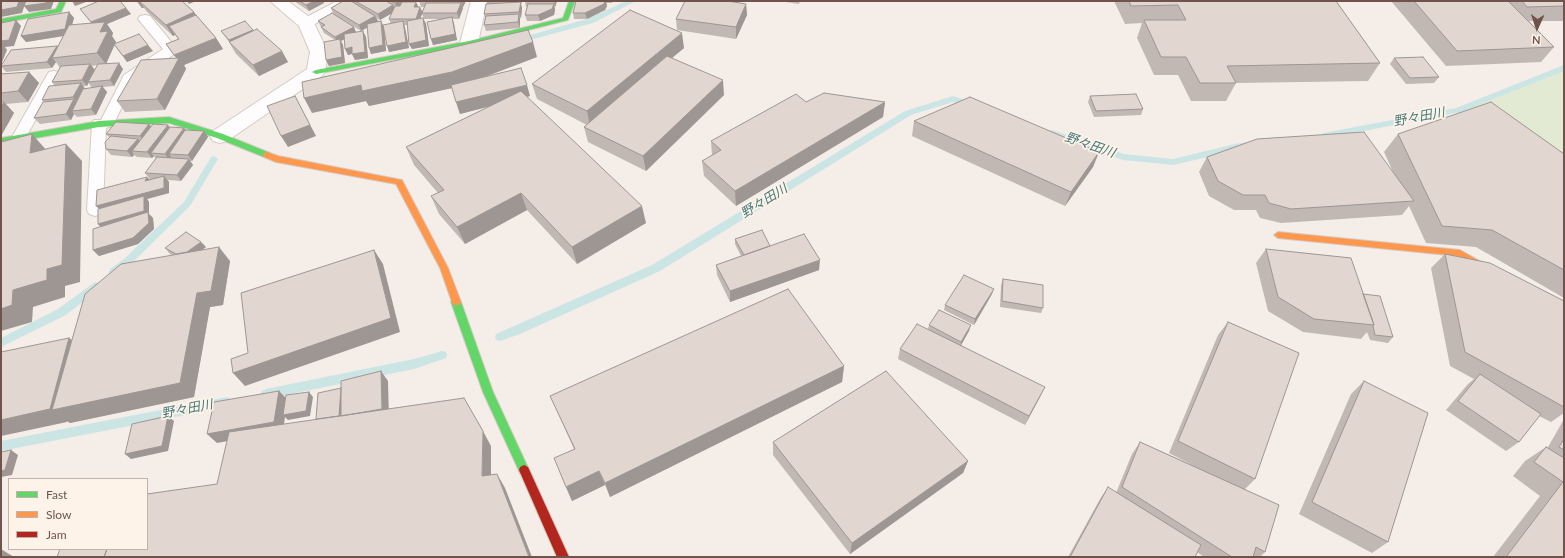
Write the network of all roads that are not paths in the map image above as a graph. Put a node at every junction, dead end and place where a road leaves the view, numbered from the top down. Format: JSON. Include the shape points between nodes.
{"nodes":[{"id":1,"x":63,"y":1,"type":"edge"},
{"id":2,"x":278,"y":1,"type":"edge"},
{"id":3,"x":346,"y":1,"type":"edge"},
{"id":4,"x":479,"y":1,"type":"edge"},
{"id":5,"x":572,"y":1,"type":"edge"},
{"id":6,"x":145,"y":19,"type":"edge"},
{"id":7,"x":1,"y":21,"type":"edge"},
{"id":8,"x":306,"y":23,"type":"junction"},
{"id":9,"x":469,"y":43,"type":"junction"},
{"id":10,"x":316,"y":72,"type":"junction"},
{"id":11,"x":54,"y":75,"type":"edge"},
{"id":12,"x":103,"y":124,"type":"junction"},
{"id":13,"x":220,"y":136,"type":"junction"},
{"id":14,"x":19,"y":138,"type":"junction"},
{"id":15,"x":1,"y":140,"type":"edge"},
{"id":16,"x":95,"y":210,"type":"edge"},
{"id":17,"x":1278,"y":235,"type":"dead end"},
{"id":18,"x":1506,"y":280,"type":"edge"},
{"id":19,"x":563,"y":557,"type":"edge"}],
"edges":[{"from":1,"to":7,"type":"street","via":[[59,12]]},
{"from":2,"to":8,"type":"street"},
{"from":3,"to":8,"type":"lane"},
{"from":4,"to":9,"type":"street"},
{"from":5,"to":9,"type":"street","via":[[566,19]]},
{"from":6,"to":12,"type":"lane","via":[[171,50],[129,78]]},
{"from":8,"to":10,"type":"street","via":[[319,52]]},
{"from":9,"to":10,"type":"street"},
{"from":10,"to":13,"type":"street"},
{"from":11,"to":14,"type":"lane"},
{"from":12,"to":13,"type":"street","via":[[169,120]]},
{"from":12,"to":14,"type":"street"},
{"from":12,"to":16,"type":"lane"},
{"from":13,"to":19,"type":"street","via":[[276,159],[399,182],[444,268],[488,392]]},
{"from":14,"to":15,"type":"street"},
{"from":17,"to":18,"type":"street","via":[[1460,253]]}]}
